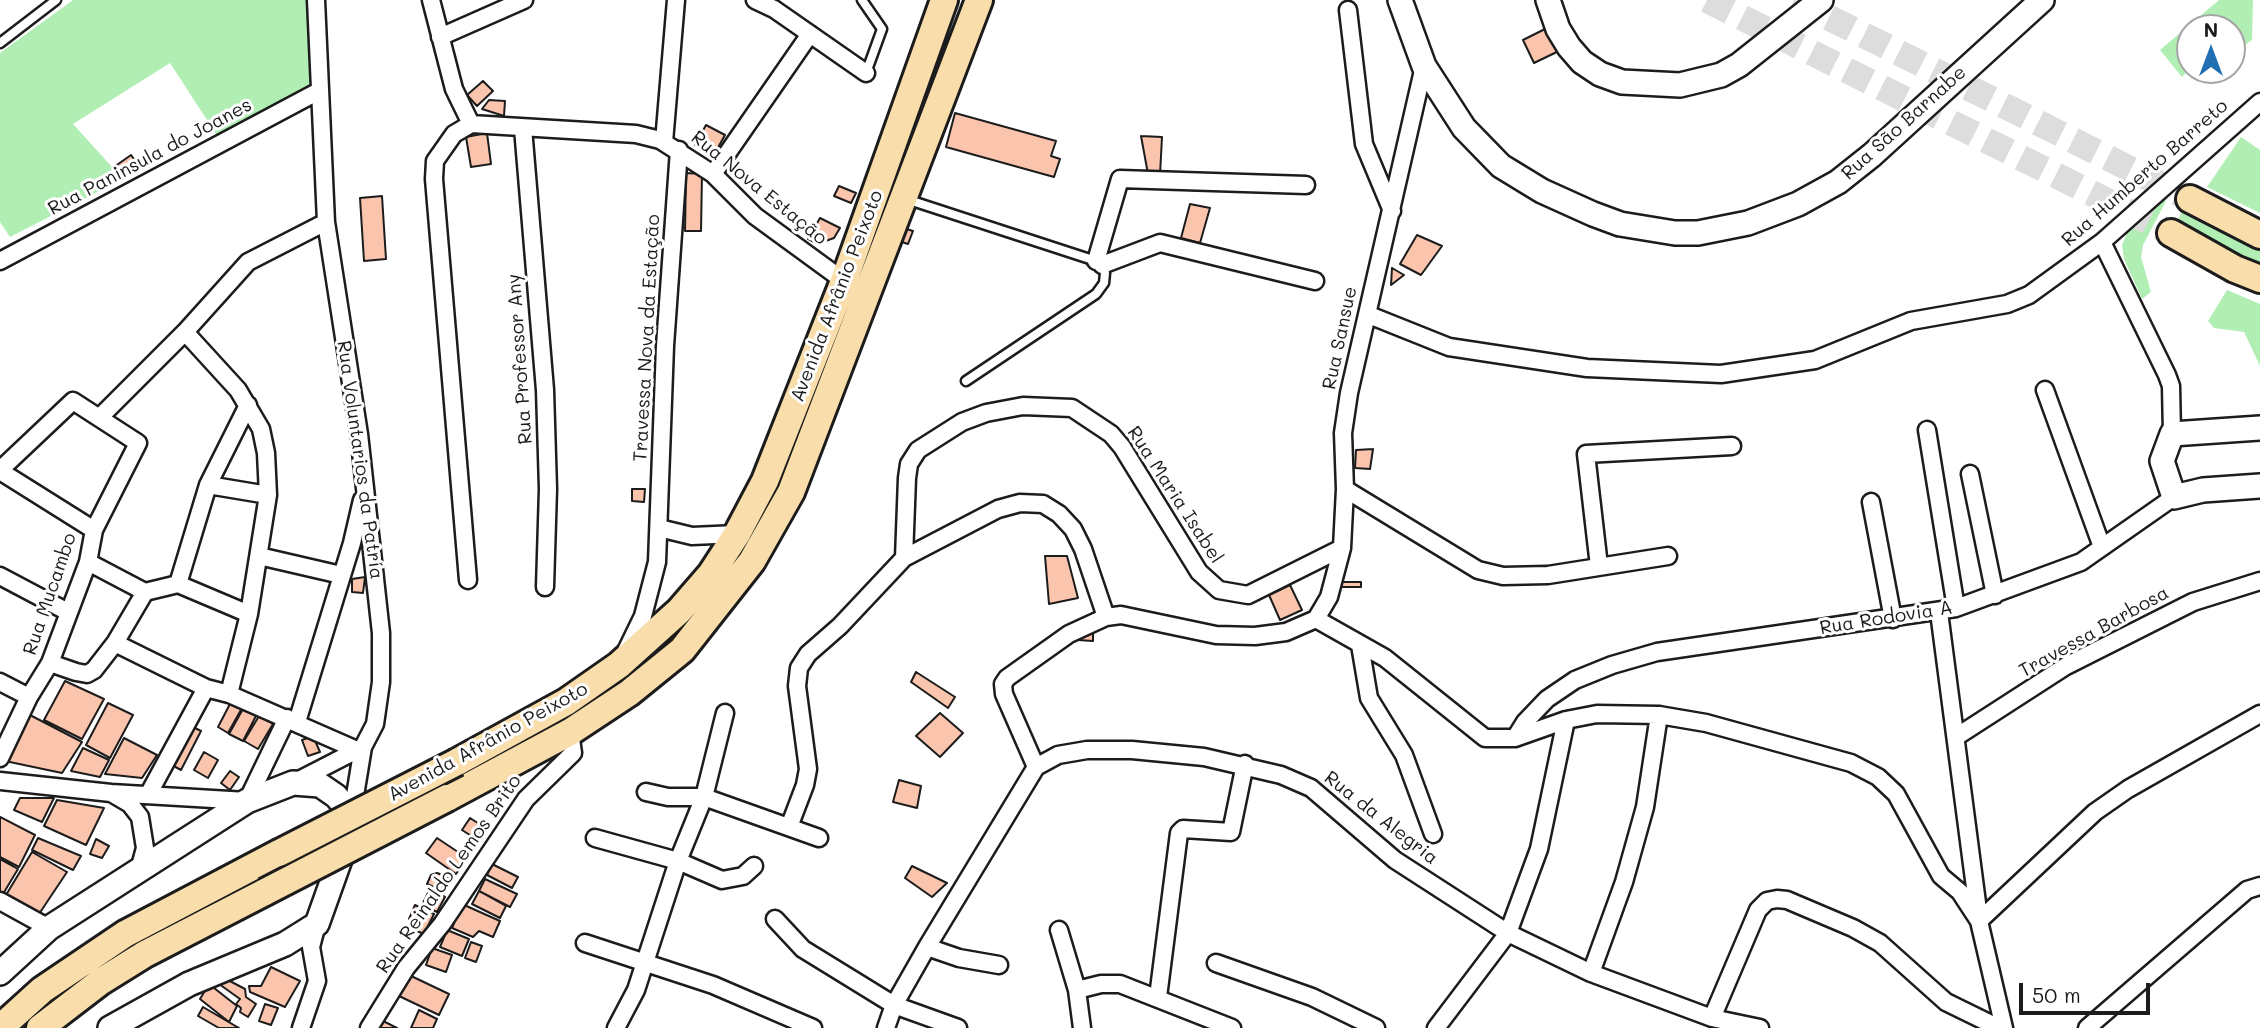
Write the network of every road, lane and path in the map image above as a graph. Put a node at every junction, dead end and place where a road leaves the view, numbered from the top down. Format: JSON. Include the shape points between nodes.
{"nodes":[{"id":1,"x":56,"y":0,"type":"edge"},
{"id":2,"x":316,"y":0,"type":"edge"},
{"id":3,"x":431,"y":0,"type":"edge"},
{"id":4,"x":524,"y":0,"type":"edge"},
{"id":5,"x":676,"y":0,"type":"edge"},
{"id":6,"x":755,"y":0,"type":"edge"},
{"id":7,"x":862,"y":0,"type":"edge"},
{"id":8,"x":944,"y":0,"type":"edge"},
{"id":9,"x":979,"y":0,"type":"edge"},
{"id":10,"x":990,"y":0,"type":"edge"},
{"id":11,"x":1400,"y":0,"type":"edge"},
{"id":12,"x":1548,"y":0,"type":"edge"},
{"id":13,"x":1821,"y":0,"type":"edge"},
{"id":14,"x":2042,"y":0,"type":"edge"},
{"id":15,"x":1348,"y":10,"type":"dead end"},
{"id":16,"x":810,"y":34,"type":"junction"},
{"id":17,"x":440,"y":37,"type":"junction"},
{"id":18,"x":0,"y":43,"type":"edge"},
{"id":19,"x":953,"y":66,"type":"junction"},
{"id":20,"x":1424,"y":66,"type":"junction"},
{"id":21,"x":866,"y":73,"type":"joint"},
{"id":22,"x":319,"y":91,"type":"junction"},
{"id":23,"x":2260,"y":102,"type":"edge"},
{"id":24,"x":471,"y":124,"type":"junction"},
{"id":25,"x":523,"y":128,"type":"junction"},
{"id":26,"x":664,"y":142,"type":"junction"},
{"id":27,"x":679,"y":150,"type":"junction"},
{"id":28,"x":713,"y":174,"type":"junction"},
{"id":29,"x":1306,"y":185,"type":"dead end"},
{"id":30,"x":903,"y":198,"type":"junction"},
{"id":31,"x":2190,"y":199,"type":"tunnel mouth"},
{"id":32,"x":1392,"y":211,"type":"junction"},
{"id":33,"x":326,"y":222,"type":"junction"},
{"id":34,"x":2171,"y":233,"type":"tunnel mouth"},
{"id":35,"x":2260,"y":235,"type":"edge"},
{"id":36,"x":2102,"y":242,"type":"junction"},
{"id":37,"x":0,"y":261,"type":"edge"},
{"id":38,"x":1099,"y":263,"type":"junction"},
{"id":39,"x":2260,"y":279,"type":"edge"},
{"id":40,"x":844,"y":281,"type":"junction"},
{"id":41,"x":1315,"y":281,"type":"dead end"},
{"id":42,"x":1369,"y":315,"type":"junction"},
{"id":43,"x":185,"y":332,"type":"junction"},
{"id":44,"x":966,"y":382,"type":"dead end"},
{"id":45,"x":2045,"y":390,"type":"dead end"},
{"id":46,"x":248,"y":405,"type":"junction"},
{"id":47,"x":100,"y":417,"type":"junction"},
{"id":48,"x":2260,"y":428,"type":"edge"},
{"id":49,"x":1927,"y":430,"type":"dead end"},
{"id":50,"x":2172,"y":434,"type":"junction"},
{"id":51,"x":1732,"y":446,"type":"dead end"},
{"id":52,"x":0,"y":471,"type":"edge"},
{"id":53,"x":1970,"y":474,"type":"dead end"},
{"id":54,"x":208,"y":485,"type":"junction"},
{"id":55,"x":2260,"y":486,"type":"edge"},
{"id":56,"x":365,"y":488,"type":"junction"},
{"id":57,"x":1345,"y":489,"type":"junction"},
{"id":58,"x":268,"y":495,"type":"junction"},
{"id":59,"x":2174,"y":497,"type":"junction"},
{"id":60,"x":1871,"y":502,"type":"dead end"},
{"id":61,"x":659,"y":528,"type":"junction"},
{"id":62,"x":94,"y":530,"type":"junction"},
{"id":63,"x":737,"y":534,"type":"junction"},
{"id":64,"x":2102,"y":547,"type":"junction"},
{"id":65,"x":1342,"y":548,"type":"junction"},
{"id":66,"x":259,"y":556,"type":"junction"},
{"id":67,"x":1668,"y":556,"type":"dead end"},
{"id":68,"x":904,"y":558,"type":"junction"},
{"id":69,"x":88,"y":562,"type":"junction"},
{"id":70,"x":1599,"y":566,"type":"junction"},
{"id":71,"x":341,"y":575,"type":"junction"},
{"id":72,"x":0,"y":576,"type":"edge"},
{"id":73,"x":468,"y":580,"type":"dead end"},
{"id":74,"x":2260,"y":580,"type":"edge"},
{"id":75,"x":178,"y":584,"type":"junction"},
{"id":76,"x":545,"y":587,"type":"dead end"},
{"id":77,"x":145,"y":593,"type":"junction"},
{"id":78,"x":1995,"y":594,"type":"junction"},
{"id":79,"x":1956,"y":608,"type":"junction"},
{"id":80,"x":68,"y":612,"type":"junction"},
{"id":81,"x":1939,"y":612,"type":"junction"},
{"id":82,"x":249,"y":614,"type":"junction"},
{"id":83,"x":1106,"y":617,"type":"junction"},
{"id":84,"x":1893,"y":618,"type":"junction"},
{"id":85,"x":1317,"y":619,"type":"junction"},
{"id":86,"x":115,"y":643,"type":"junction"},
{"id":87,"x":1360,"y":645,"type":"junction"},
{"id":88,"x":50,"y":663,"type":"junction"},
{"id":89,"x":619,"y":665,"type":"junction"},
{"id":90,"x":0,"y":682,"type":"edge"},
{"id":91,"x":205,"y":688,"type":"junction"},
{"id":92,"x":229,"y":694,"type":"junction"},
{"id":93,"x":29,"y":697,"type":"junction"},
{"id":94,"x":725,"y":713,"type":"dead end"},
{"id":95,"x":2260,"y":714,"type":"edge"},
{"id":96,"x":1659,"y":715,"type":"junction"},
{"id":97,"x":292,"y":720,"type":"junction"},
{"id":98,"x":1566,"y":720,"type":"junction"},
{"id":99,"x":1956,"y":737,"type":"junction"},
{"id":100,"x":1515,"y":738,"type":"junction"},
{"id":101,"x":572,"y":742,"type":"junction"},
{"id":102,"x":360,"y":748,"type":"junction"},
{"id":103,"x":0,"y":758,"type":"edge"},
{"id":104,"x":1245,"y":764,"type":"junction"},
{"id":105,"x":1036,"y":767,"type":"junction"},
{"id":106,"x":0,"y":781,"type":"edge"},
{"id":107,"x":293,"y":783,"type":"junction"},
{"id":108,"x":646,"y":792,"type":"dead end"},
{"id":109,"x":111,"y":793,"type":"junction"},
{"id":110,"x":148,"y":795,"type":"junction"},
{"id":111,"x":704,"y":797,"type":"junction"},
{"id":112,"x":247,"y":801,"type":"junction"},
{"id":113,"x":789,"y":827,"type":"junction"},
{"id":114,"x":1433,"y":834,"type":"dead end"},
{"id":115,"x":348,"y":837,"type":"junction"},
{"id":116,"x":594,"y":838,"type":"dead end"},
{"id":117,"x":819,"y":838,"type":"dead end"},
{"id":118,"x":678,"y":861,"type":"junction"},
{"id":119,"x":754,"y":866,"type":"dead end"},
{"id":120,"x":139,"y":870,"type":"junction"},
{"id":121,"x":2260,"y":886,"type":"edge"},
{"id":122,"x":0,"y":901,"type":"edge"},
{"id":123,"x":775,"y":919,"type":"dead end"},
{"id":124,"x":1979,"y":920,"type":"junction"},
{"id":125,"x":317,"y":924,"type":"junction"},
{"id":126,"x":49,"y":928,"type":"junction"},
{"id":127,"x":1059,"y":930,"type":"dead end"},
{"id":128,"x":1508,"y":933,"type":"junction"},
{"id":129,"x":585,"y":943,"type":"dead end"},
{"id":130,"x":285,"y":944,"type":"junction"},
{"id":131,"x":927,"y":947,"type":"junction"},
{"id":132,"x":312,"y":957,"type":"junction"},
{"id":133,"x":1216,"y":963,"type":"dead end"},
{"id":134,"x":645,"y":964,"type":"junction"},
{"id":135,"x":999,"y":965,"type":"dead end"},
{"id":136,"x":2,"y":970,"type":"edge"},
{"id":137,"x":1591,"y":973,"type":"junction"},
{"id":138,"x":1077,"y":990,"type":"junction"},
{"id":139,"x":1158,"y":997,"type":"junction"},
{"id":140,"x":894,"y":1005,"type":"junction"},
{"id":141,"x":1712,"y":1018,"type":"junction"},
{"id":142,"x":0,"y":1028,"type":"edge"},
{"id":143,"x":40,"y":1028,"type":"edge"},
{"id":144,"x":110,"y":1028,"type":"edge"},
{"id":145,"x":301,"y":1028,"type":"edge"},
{"id":146,"x":369,"y":1028,"type":"edge"},
{"id":147,"x":616,"y":1028,"type":"edge"},
{"id":148,"x":813,"y":1028,"type":"edge"},
{"id":149,"x":886,"y":1028,"type":"edge"},
{"id":150,"x":958,"y":1028,"type":"edge"},
{"id":151,"x":1082,"y":1028,"type":"edge"},
{"id":152,"x":1232,"y":1028,"type":"edge"},
{"id":153,"x":1376,"y":1028,"type":"edge"},
{"id":154,"x":1436,"y":1028,"type":"edge"},
{"id":155,"x":1760,"y":1028,"type":"edge"},
{"id":156,"x":1999,"y":1028,"type":"edge"},
{"id":157,"x":2004,"y":1028,"type":"edge"},
{"id":158,"x":2087,"y":1028,"type":"edge"}],
"edges":[{"from":1,"to":18,"type":"lane"},
{"from":2,"to":22,"type":"street","name":"Rua Voluntarios da Patría"},
{"from":3,"to":17,"type":"street"},
{"from":4,"to":17,"type":"street"},
{"from":5,"to":26,"type":"street"},
{"from":6,"to":16,"type":"street"},
{"from":7,"to":21,"type":"lane","via":[[882,29]]},
{"from":8,"to":40,"type":"main road","name":"Avenida Afrânio Peixoto"},
{"from":9,"to":19,"type":"main road","name":"Avenida Afrânio Peixoto"},
{"from":10,"to":19,"type":"main road"},
{"from":11,"to":20,"type":"street","name":"Rua São Barnabe"},
{"from":12,"to":13,"type":"street","via":[[1569,47],[1600,75],[1622,82],[1680,85],[1721,75],[1739,65]]},
{"from":14,"to":20,"type":"street","name":"Rua São Barnabe","via":[[1838,182],[1773,215],[1698,233],[1652,232],[1620,224],[1523,180],[1501,166],[1464,128]]},
{"from":15,"to":32,"type":"street","via":[[1364,144]]},
{"from":16,"to":21,"type":"street"},
{"from":16,"to":28,"type":"street"},
{"from":17,"to":24,"type":"street","via":[[454,89]]},
{"from":19,"to":30,"type":"main road","name":"Avenida Afrânio Peixoto"},
{"from":20,"to":32,"type":"street","name":"Rua Sansue"},
{"from":22,"to":33,"type":"street","name":"Rua Voluntarios da Patría"},
{"from":22,"to":37,"type":"street","name":"Rua Paninsula do Joanes"},
{"from":23,"to":36,"type":"street","name":"Rua Humberto Barreto"},
{"from":24,"to":25,"type":"street","name":"Rua Nova Estação"},
{"from":24,"to":73,"type":"street","via":[[443,146],[433,178]]},
{"from":25,"to":26,"type":"street","name":"Rua Nova Estação","via":[[636,134]]},
{"from":25,"to":76,"type":"street","name":"Rua Professor Any","via":[[545,390]]},
{"from":26,"to":27,"type":"street","name":"Rua Nova Estação"},
{"from":27,"to":28,"type":"street","name":"Rua Nova Estação"},
{"from":27,"to":61,"type":"street","name":"Travessa Nova da Estação","via":[[665,346]]},
{"from":28,"to":40,"type":"street","name":"Rua Nova Estação","via":[[755,216]]},
{"from":29,"to":38,"type":"street","via":[[1120,179]]},
{"from":30,"to":38,"type":"lane"},
{"from":30,"to":101,"type":"main road","name":"Avenida Afrânio Peixoto","via":[[791,492],[765,540],[682,650]]},
{"from":31,"to":35,"type":"main road"},
{"from":32,"to":42,"type":"street","name":"Rua Sansue"},
{"from":33,"to":43,"type":"street","via":[[248,262]]},
{"from":33,"to":56,"type":"street","name":"Rua Voluntarios da Patría"},
{"from":34,"to":39,"type":"main road"},
{"from":36,"to":42,"type":"street","name":"Rua Humberto Barreto","via":[[2017,300],[1911,321],[1815,359],[1721,374],[1587,369],[1506,358],[1449,347]]},
{"from":36,"to":50,"type":"street","via":[[2167,375]]},
{"from":38,"to":41,"type":"street","via":[[1160,243]]},
{"from":38,"to":44,"type":"lane","via":[[1104,283],[1096,295]]},
{"from":40,"to":63,"type":"main road","name":"Avenida Afrânio Peixoto","via":[[765,481]]},
{"from":42,"to":57,"type":"street","name":"Rua Sansue","via":[[1343,433]]},
{"from":43,"to":46,"type":"street"},
{"from":43,"to":47,"type":"street"},
{"from":45,"to":64,"type":"street"},
{"from":46,"to":54,"type":"street"},
{"from":46,"to":58,"type":"street","via":[[261,429]]},
{"from":47,"to":52,"type":"street","via":[[73,401]]},
{"from":47,"to":62,"type":"street","name":"Rua Mucambo","via":[[138,443]]},
{"from":48,"to":50,"type":"street"},
{"from":49,"to":79,"type":"street"},
{"from":50,"to":59,"type":"street","via":[[2162,461]]},
{"from":51,"to":70,"type":"street","via":[[1586,454]]},
{"from":52,"to":62,"type":"street"},
{"from":53,"to":78,"type":"street"},
{"from":54,"to":58,"type":"street"},
{"from":54,"to":75,"type":"street"},
{"from":55,"to":59,"type":"street","name":"Rua Rodovia A"},
{"from":56,"to":71,"type":"street"},
{"from":56,"to":102,"type":"street","name":"Rua Voluntarios da Patría","via":[[381,633],[381,682],[375,724]]},
{"from":57,"to":65,"type":"street","name":"Rua Sansue"},
{"from":57,"to":70,"type":"street","via":[[1478,570],[1503,576],[1548,575]]},
{"from":58,"to":66,"type":"street"},
{"from":59,"to":64,"type":"street","name":"Rua Rodovia A"},
{"from":60,"to":84,"type":"street"},
{"from":61,"to":63,"type":"street","via":[[692,536]]},
{"from":61,"to":89,"type":"street","name":"Travessa Nova da Estação","via":[[652,586]]},
{"from":62,"to":69,"type":"street","name":"Rua Mucambo"},
{"from":63,"to":89,"type":"main road","name":"Avenida Afrânio Peixoto","via":[[679,611]]},
{"from":64,"to":78,"type":"street","name":"Rua Rodovia A","via":[[2068,568]]},
{"from":65,"to":68,"type":"street","name":"Rua Maria Isabel","via":[[1248,595],[1219,590],[1199,572],[1111,434],[1072,408],[1023,406],[962,422],[918,450],[907,478]]},
{"from":65,"to":85,"type":"street","name":"Rua Sansue","via":[[1329,597]]},
{"from":66,"to":71,"type":"street"},
{"from":66,"to":82,"type":"street"},
{"from":67,"to":70,"type":"street"},
{"from":68,"to":83,"type":"street","via":[[998,509],[1042,504],[1073,530]]},
{"from":68,"to":113,"type":"street","via":[[799,668],[797,686],[808,769]]},
{"from":69,"to":77,"type":"street"},
{"from":69,"to":80,"type":"street","name":"Rua Mucambo"},
{"from":71,"to":97,"type":"street"},
{"from":72,"to":80,"type":"street"},
{"from":74,"to":99,"type":"street","name":"Travessa Barbosa","via":[[2193,602],[2066,666]]},
{"from":75,"to":77,"type":"street"},
{"from":75,"to":82,"type":"street"},
{"from":77,"to":86,"type":"street"},
{"from":78,"to":79,"type":"street","name":"Rua Rodovia A"},
{"from":79,"to":81,"type":"street","name":"Rua Rodovia A"},
{"from":80,"to":88,"type":"street","name":"Rua Mucambo"},
{"from":81,"to":84,"type":"street","name":"Rua Rodovia A"},
{"from":81,"to":99,"type":"street"},
{"from":82,"to":92,"type":"street"},
{"from":83,"to":85,"type":"street","via":[[1136,616],[1187,631],[1255,636],[1286,632]]},
{"from":83,"to":105,"type":"street","via":[[1069,634],[1003,684]]},
{"from":84,"to":100,"type":"street","name":"Rua Rodovia A","via":[[1636,657],[1575,680],[1547,699]]},
{"from":85,"to":87,"type":"street"},
{"from":86,"to":88,"type":"street","via":[[87,674]]},
{"from":86,"to":91,"type":"street"},
{"from":87,"to":100,"type":"street","via":[[1435,695],[1475,732],[1485,738]]},
{"from":87,"to":114,"type":"street","via":[[1370,698],[1404,755]]},
{"from":88,"to":93,"type":"street","name":"Rua Mucambo"},
{"from":89,"to":142,"type":"main road","name":"Avenida Afrânio Peixoto","bridge":true,"via":[[566,702],[457,762],[125,934],[42,990]]},
{"from":90,"to":93,"type":"street"},
{"from":91,"to":92,"type":"street"},
{"from":91,"to":110,"type":"street"},
{"from":92,"to":97,"type":"street"},
{"from":93,"to":103,"type":"street","name":"Rua Mucambo"},
{"from":94,"to":111,"type":"street"},
{"from":95,"to":124,"type":"street","via":[[2095,812]]},
{"from":96,"to":98,"type":"street","via":[[1597,714]]},
{"from":96,"to":124,"type":"street","via":[[1706,723],[1851,763],[1878,777],[1896,794],[1941,876]]},
{"from":96,"to":137,"type":"street","via":[[1645,807]]},
{"from":97,"to":102,"type":"street"},
{"from":97,"to":112,"type":"street"},
{"from":98,"to":100,"type":"street"},
{"from":98,"to":128,"type":"street","via":[[1539,849]]},
{"from":99,"to":124,"type":"street"},
{"from":101,"to":143,"type":"main road","name":"Avenida Afrânio Peixoto","bridge":true,"via":[[447,798],[145,954]]},
{"from":101,"to":146,"type":"street","name":"Rua Reinaldo Lemos Brito","via":[[406,968]]},
{"from":102,"to":107,"type":"street"},
{"from":102,"to":115,"type":"street","name":"Rua Voluntarios da Patría"},
{"from":104,"to":105,"type":"street","name":"Rua da Alegria","via":[[1132,750],[1087,750],[1058,755]]},
{"from":104,"to":128,"type":"street","name":"Rua da Alegria","via":[[1311,788],[1395,860]]},
{"from":104,"to":139,"type":"street","via":[[1231,832],[1183,829],[1179,833]]},
{"from":105,"to":131,"type":"street"},
{"from":106,"to":109,"type":"street"},
{"from":107,"to":112,"type":"street"},
{"from":107,"to":115,"type":"street","via":[[320,785],[336,796],[347,819]]},
{"from":108,"to":111,"type":"street"},
{"from":109,"to":110,"type":"street"},
{"from":109,"to":120,"type":"street","via":[[130,804],[140,817],[145,848]]},
{"from":110,"to":112,"type":"street"},
{"from":111,"to":113,"type":"street"},
{"from":111,"to":118,"type":"street"},
{"from":112,"to":120,"type":"street"},
{"from":113,"to":117,"type":"street"},
{"from":115,"to":125,"type":"street"},
{"from":116,"to":118,"type":"street"},
{"from":118,"to":119,"type":"street","via":[[722,880],[743,876]]},
{"from":118,"to":134,"type":"street"},
{"from":120,"to":126,"type":"street"},
{"from":121,"to":158,"type":"street","via":[[2247,890]]},
{"from":122,"to":126,"type":"street"},
{"from":123,"to":140,"type":"street","via":[[803,949]]},
{"from":124,"to":157,"type":"street"},
{"from":125,"to":130,"type":"street"},
{"from":125,"to":132,"type":"street"},
{"from":126,"to":136,"type":"street"},
{"from":127,"to":138,"type":"street"},
{"from":128,"to":137,"type":"street","name":"Rua da Alegria"},
{"from":128,"to":154,"type":"street"},
{"from":129,"to":134,"type":"street"},
{"from":130,"to":132,"type":"street"},
{"from":130,"to":144,"type":"street","via":[[189,984]]},
{"from":131,"to":135,"type":"street"},
{"from":131,"to":140,"type":"street"},
{"from":132,"to":145,"type":"street","via":[[317,981]]},
{"from":133,"to":153,"type":"street","via":[[1312,997]]},
{"from":134,"to":147,"type":"street"},
{"from":134,"to":148,"type":"street","via":[[713,985]]},
{"from":137,"to":141,"type":"street","name":"Rua da Alegria"},
{"from":138,"to":139,"type":"street","via":[[1120,984]]},
{"from":138,"to":151,"type":"street"},
{"from":139,"to":152,"type":"street"},
{"from":140,"to":149,"type":"street"},
{"from":140,"to":150,"type":"street"},
{"from":141,"to":155,"type":"street","name":"Rua da Alegria"},
{"from":141,"to":156,"type":"street","via":[[1758,910],[1767,901],[1787,900],[1880,943],[1946,1002]]}]}
